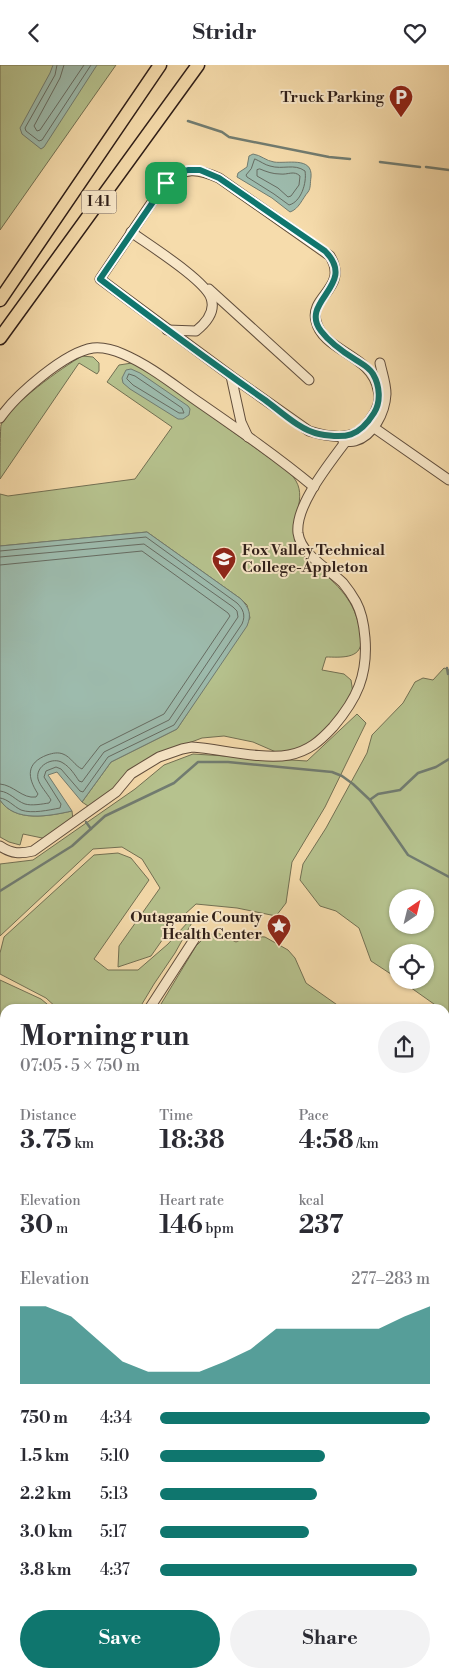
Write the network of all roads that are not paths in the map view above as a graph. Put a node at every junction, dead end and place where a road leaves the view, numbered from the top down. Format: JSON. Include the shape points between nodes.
{"nodes":[{"id":1,"x":160,"y":65,"type":"edge"},
{"id":2,"x":198,"y":65,"type":"edge"},
{"id":3,"x":131,"y":232,"type":"junction"},
{"id":4,"x":191,"y":275,"type":"junction"},
{"id":5,"x":0,"y":300,"type":"edge"},
{"id":6,"x":167,"y":330,"type":"junction"},
{"id":7,"x":0,"y":338,"type":"edge"},
{"id":8,"x":380,"y":363,"type":"dead end"},
{"id":9,"x":231,"y":376,"type":"junction"},
{"id":10,"x":309,"y":380,"type":"dead end"},
{"id":11,"x":0,"y":418,"type":"edge"},
{"id":12,"x":373,"y":427,"type":"junction"},
{"id":13,"x":248,"y":437,"type":"junction"},
{"id":14,"x":320,"y":439,"type":"dead end"},
{"id":15,"x":346,"y":441,"type":"junction"},
{"id":16,"x":449,"y":480,"type":"edge"},
{"id":17,"x":314,"y":487,"type":"junction"},
{"id":18,"x":0,"y":846,"type":"edge"},
{"id":19,"x":196,"y":935,"type":"dead end"},
{"id":20,"x":153,"y":1004,"type":"edge"}],
"edges":[{"from":1,"to":5,"type":"highway","number":"I 41"},
{"from":2,"to":7,"type":"highway","number":"I 41"},
{"from":3,"to":4,"type":"street"},
{"from":3,"to":6,"type":"street","via":[[100,279]]},
{"from":3,"to":9,"type":"street","via":[[176,174],[200,170],[219,178],[325,251],[334,263],[336,274],[334,284],[316,307],[316,323],[328,339],[371,371],[378,388],[378,406],[357,432],[346,436],[319,434],[309,431]]},
{"from":4,"to":6,"type":"street","via":[[209,293],[212,300],[210,315],[196,331]]},
{"from":4,"to":10,"type":"street"},
{"from":6,"to":9,"type":"street"},
{"from":8,"to":12,"type":"street","via":[[386,393],[384,406]]},
{"from":9,"to":13,"type":"street","via":[[241,422]]},
{"from":11,"to":13,"type":"street","via":[[24,393],[72,356],[95,348],[109,349],[153,370]]},
{"from":12,"to":15,"type":"street","via":[[365,437],[354,442]]},
{"from":12,"to":16,"type":"street"},
{"from":13,"to":17,"type":"street"},
{"from":14,"to":15,"type":"street"},
{"from":15,"to":17,"type":"street"},
{"from":17,"to":18,"type":"street","via":[[299,519],[300,541],[350,592],[364,625],[367,658],[363,678],[338,720],[312,747],[288,755],[192,747],[167,754],[131,774],[116,792],[33,851],[12,853]]},
{"from":19,"to":20,"type":"street"}]}
